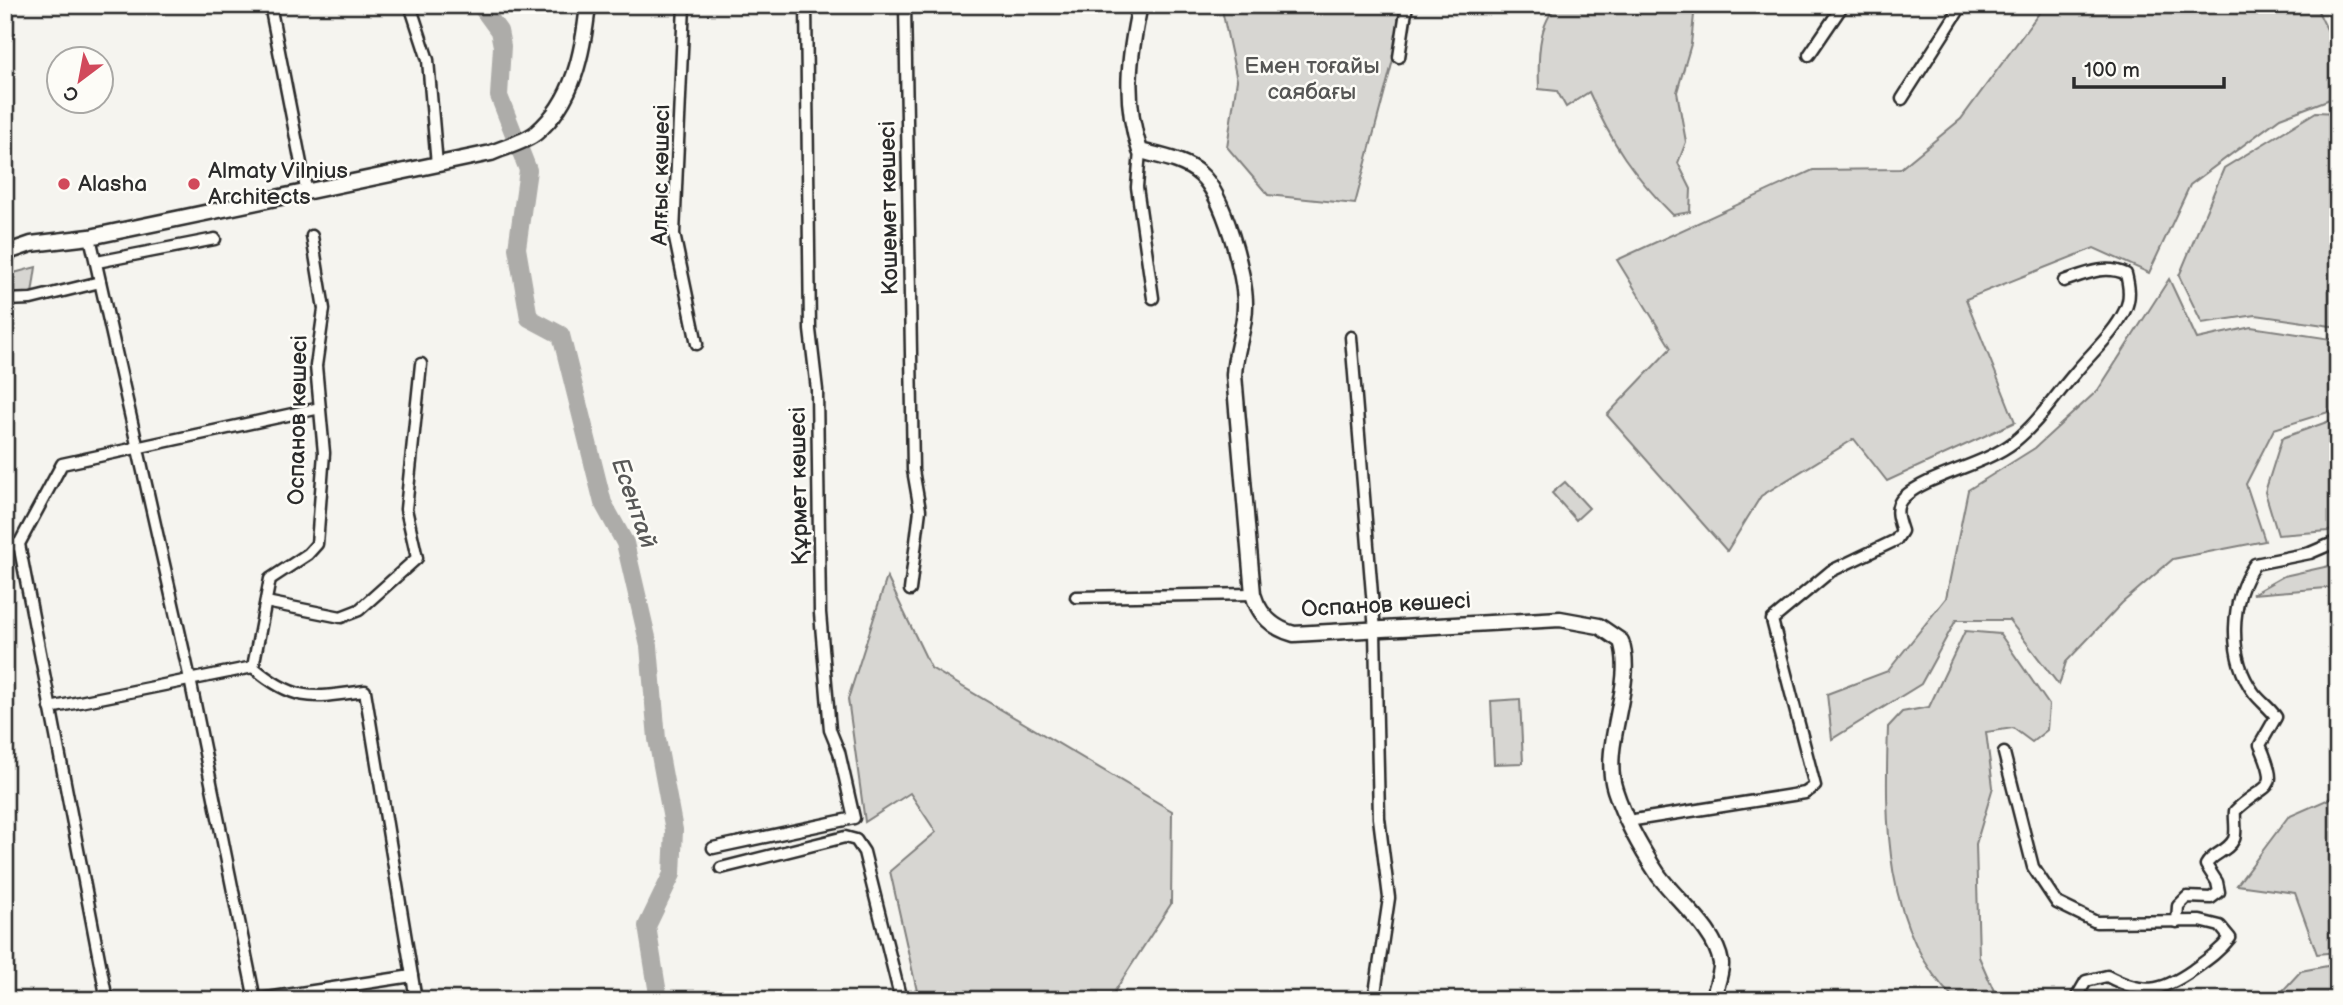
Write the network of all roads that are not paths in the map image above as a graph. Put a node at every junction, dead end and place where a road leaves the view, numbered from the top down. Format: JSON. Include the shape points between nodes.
{"nodes":[{"id":1,"x":270,"y":5,"type":"edge"},
{"id":2,"x":410,"y":5,"type":"edge"},
{"id":3,"x":589,"y":5,"type":"edge"},
{"id":4,"x":684,"y":5,"type":"edge"},
{"id":5,"x":806,"y":5,"type":"edge"},
{"id":6,"x":905,"y":5,"type":"edge"},
{"id":7,"x":1140,"y":5,"type":"edge"},
{"id":8,"x":1407,"y":5,"type":"edge"},
{"id":9,"x":1843,"y":5,"type":"edge"},
{"id":10,"x":1962,"y":5,"type":"edge"},
{"id":11,"x":1810,"y":55,"type":"dead end"},
{"id":12,"x":1399,"y":57,"type":"dead end"},
{"id":13,"x":1902,"y":99,"type":"dead end"},
{"id":14,"x":1140,"y":151,"type":"junction"},
{"id":15,"x":437,"y":165,"type":"junction"},
{"id":16,"x":307,"y":194,"type":"junction"},
{"id":17,"x":312,"y":236,"type":"dead end"},
{"id":18,"x":90,"y":237,"type":"junction"},
{"id":19,"x":215,"y":239,"type":"dead end"},
{"id":20,"x":5,"y":253,"type":"edge"},
{"id":21,"x":97,"y":262,"type":"junction"},
{"id":22,"x":2064,"y":281,"type":"dead end"},
{"id":23,"x":100,"y":282,"type":"junction"},
{"id":24,"x":1153,"y":298,"type":"dead end"},
{"id":25,"x":5,"y":300,"type":"edge"},
{"id":26,"x":1351,"y":337,"type":"dead end"},
{"id":27,"x":697,"y":344,"type":"dead end"},
{"id":28,"x":421,"y":364,"type":"dead end"},
{"id":29,"x":320,"y":408,"type":"junction"},
{"id":30,"x":140,"y":449,"type":"junction"},
{"id":31,"x":2338,"y":541,"type":"edge"},
{"id":32,"x":19,"y":544,"type":"junction"},
{"id":33,"x":5,"y":547,"type":"edge"},
{"id":34,"x":910,"y":590,"type":"dead end"},
{"id":35,"x":1253,"y":594,"type":"junction"},
{"id":36,"x":1076,"y":597,"type":"dead end"},
{"id":37,"x":266,"y":602,"type":"junction"},
{"id":38,"x":1375,"y":631,"type":"junction"},
{"id":39,"x":253,"y":667,"type":"junction"},
{"id":40,"x":190,"y":679,"type":"junction"},
{"id":41,"x":50,"y":708,"type":"junction"},
{"id":42,"x":2004,"y":752,"type":"dead end"},
{"id":43,"x":1628,"y":821,"type":"junction"},
{"id":44,"x":713,"y":848,"type":"dead end"},
{"id":45,"x":721,"y":868,"type":"dead end"},
{"id":46,"x":2177,"y":922,"type":"junction"},
{"id":47,"x":412,"y":976,"type":"junction"},
{"id":48,"x":107,"y":1000,"type":"edge"},
{"id":49,"x":255,"y":1000,"type":"edge"},
{"id":50,"x":416,"y":1000,"type":"edge"},
{"id":51,"x":901,"y":1000,"type":"edge"},
{"id":52,"x":1374,"y":1000,"type":"edge"},
{"id":53,"x":1713,"y":1000,"type":"edge"},
{"id":54,"x":2075,"y":1000,"type":"edge"}],
"edges":[{"from":1,"to":16,"type":"street"},
{"from":2,"to":15,"type":"street","via":[[428,60]]},
{"from":3,"to":15,"type":"street","via":[[581,61],[552,115],[534,135],[491,153]]},
{"from":4,"to":27,"type":"street","name":"Алғыс көшесі","via":[[674,234]]},
{"from":5,"to":44,"type":"street","name":"Құрмет көшесі","via":[[810,330],[817,390],[823,662],[830,730],[854,818]]},
{"from":6,"to":34,"type":"street","name":"Кошемет көшесі","via":[[912,411],[920,510]]},
{"from":7,"to":14,"type":"street","via":[[1128,57],[1128,79]]},
{"from":8,"to":12,"type":"street"},
{"from":9,"to":11,"type":"street"},
{"from":10,"to":13,"type":"street"},
{"from":14,"to":24,"type":"street","via":[[1137,187]]},
{"from":14,"to":35,"type":"street","name":"Оспанов көшесі","via":[[1200,173],[1214,194],[1240,257],[1245,305],[1234,375]]},
{"from":15,"to":16,"type":"street"},
{"from":16,"to":18,"type":"street"},
{"from":17,"to":29,"type":"street","name":"Оспанов көшесі","via":[[324,309],[316,366]]},
{"from":18,"to":20,"type":"street","via":[[31,244]]},
{"from":18,"to":21,"type":"street"},
{"from":19,"to":21,"type":"street"},
{"from":21,"to":23,"type":"street"},
{"from":22,"to":43,"type":"street","via":[[2114,268],[2126,274],[2130,288],[2126,309],[2033,424],[2014,442],[1966,469],[1919,486],[1902,499],[1896,512],[1902,531],[1896,540],[1831,572],[1772,620],[1815,786],[1805,793]]},
{"from":23,"to":25,"type":"street","via":[[31,299]]},
{"from":23,"to":30,"type":"street"},
{"from":26,"to":38,"type":"street"},
{"from":28,"to":37,"type":"street","via":[[406,509],[417,558],[359,610],[341,617]]},
{"from":29,"to":30,"type":"street"},
{"from":29,"to":37,"type":"street","name":"Оспанов көшесі","via":[[324,453],[317,544],[270,579]]},
{"from":30,"to":32,"type":"street","via":[[62,464]]},
{"from":30,"to":40,"type":"street"},
{"from":31,"to":46,"type":"street","via":[[2255,564],[2246,576],[2238,598],[2236,631],[2242,669],[2254,693],[2276,717],[2260,745],[2270,767],[2270,783],[2262,794],[2235,811],[2236,836],[2206,865],[2219,892],[2211,898],[2187,897],[2178,906]]},
{"from":32,"to":33,"type":"street"},
{"from":32,"to":41,"type":"street"},
{"from":35,"to":36,"type":"street"},
{"from":35,"to":38,"type":"street","name":"Оспанов көшесі","via":[[1258,610],[1279,630],[1294,634]]},
{"from":37,"to":39,"type":"street","name":"Оспанов көшесі"},
{"from":38,"to":43,"type":"street","name":"Оспанов көшесі","via":[[1560,619],[1599,626],[1621,641],[1623,666],[1612,763],[1614,788]]},
{"from":38,"to":52,"type":"street","via":[[1379,818],[1389,898]]},
{"from":39,"to":40,"type":"street"},
{"from":39,"to":47,"type":"street","via":[[272,683],[309,698],[365,691]]},
{"from":40,"to":41,"type":"street"},
{"from":40,"to":49,"type":"street"},
{"from":41,"to":48,"type":"street"},
{"from":42,"to":46,"type":"street","via":[[2033,867],[2057,903],[2096,922]]},
{"from":43,"to":53,"type":"street","name":"Оспанов көшесі","via":[[1661,878],[1714,943],[1721,965]]},
{"from":45,"to":51,"type":"street","via":[[845,837],[856,841],[864,852]]},
{"from":46,"to":54,"type":"street","via":[[2200,920],[2220,926],[2230,938],[2168,986],[2134,989],[2107,976],[2086,981]]},
{"from":47,"to":49,"type":"street"},
{"from":47,"to":50,"type":"street"}]}
